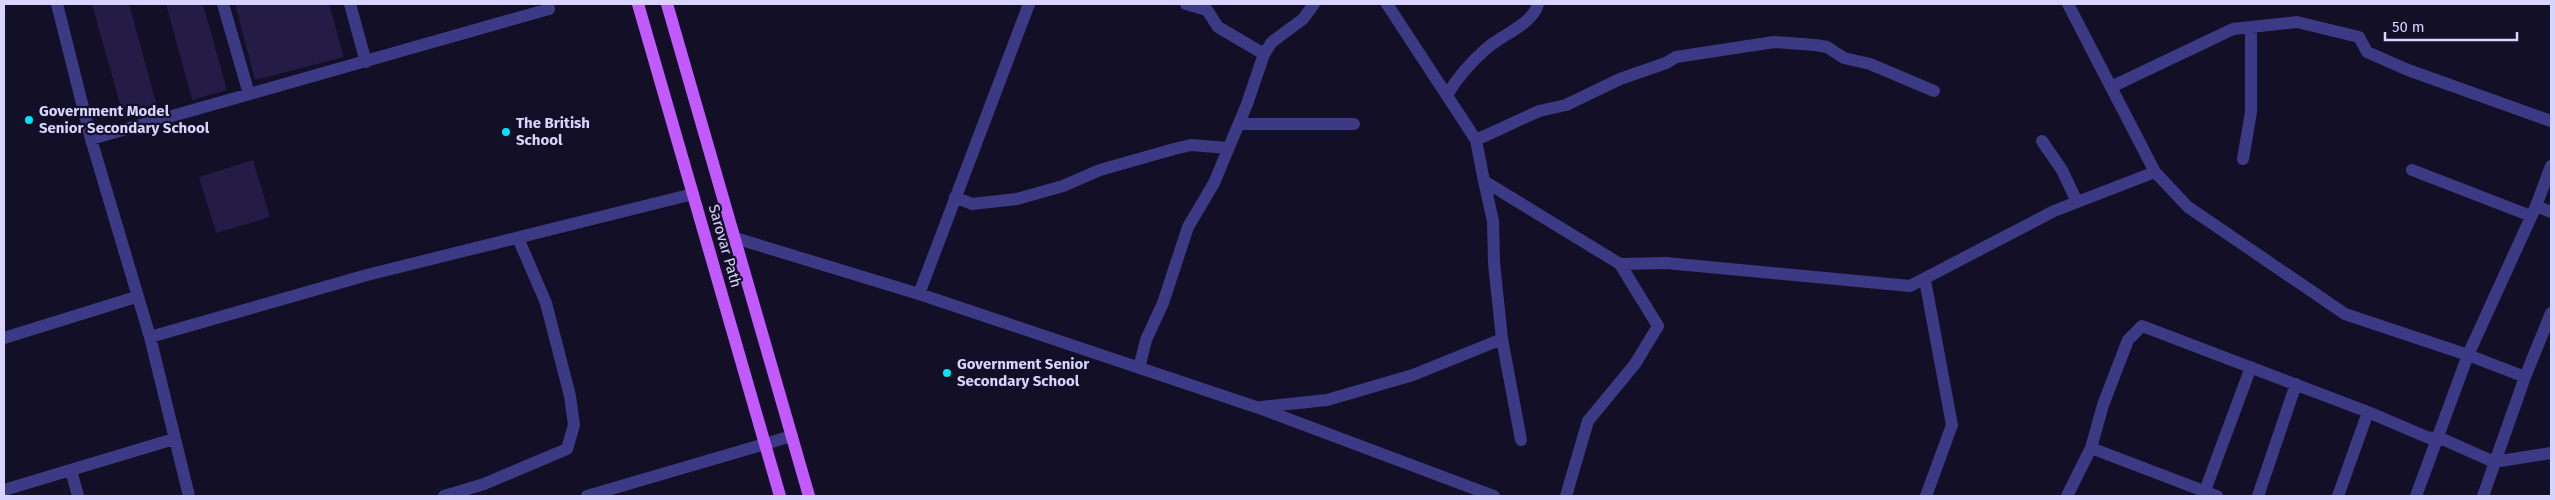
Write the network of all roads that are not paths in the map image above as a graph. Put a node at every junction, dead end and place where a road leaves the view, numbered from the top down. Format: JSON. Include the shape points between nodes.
{"nodes":[{"id":1,"x":57,"y":4,"type":"edge"},
{"id":2,"x":223,"y":4,"type":"edge"},
{"id":3,"x":350,"y":4,"type":"edge"},
{"id":4,"x":547,"y":4,"type":"edge"},
{"id":5,"x":638,"y":4,"type":"edge"},
{"id":6,"x":667,"y":4,"type":"edge"},
{"id":7,"x":1029,"y":4,"type":"edge"},
{"id":8,"x":1186,"y":4,"type":"edge"},
{"id":9,"x":1314,"y":4,"type":"edge"},
{"id":10,"x":1387,"y":4,"type":"edge"},
{"id":11,"x":1538,"y":4,"type":"edge"},
{"id":12,"x":2068,"y":4,"type":"edge"},
{"id":13,"x":2251,"y":27,"type":"junction"},
{"id":14,"x":1264,"y":54,"type":"junction"},
{"id":15,"x":366,"y":62,"type":"junction"},
{"id":16,"x":2111,"y":87,"type":"junction"},
{"id":17,"x":1934,"y":91,"type":"dead end"},
{"id":18,"x":249,"y":94,"type":"junction"},
{"id":19,"x":1446,"y":95,"type":"junction"},
{"id":20,"x":2551,"y":121,"type":"edge"},
{"id":21,"x":1239,"y":124,"type":"junction"},
{"id":22,"x":1354,"y":124,"type":"dead end"},
{"id":23,"x":91,"y":139,"type":"junction"},
{"id":24,"x":1476,"y":140,"type":"junction"},
{"id":25,"x":2042,"y":141,"type":"dead end"},
{"id":26,"x":1228,"y":148,"type":"junction"},
{"id":27,"x":2243,"y":159,"type":"dead end"},
{"id":28,"x":2551,"y":166,"type":"edge"},
{"id":29,"x":2412,"y":170,"type":"dead end"},
{"id":30,"x":2155,"y":172,"type":"junction"},
{"id":31,"x":1484,"y":182,"type":"junction"},
{"id":32,"x":693,"y":194,"type":"junction"},
{"id":33,"x":955,"y":197,"type":"junction"},
{"id":34,"x":2077,"y":202,"type":"junction"},
{"id":35,"x":2534,"y":211,"type":"junction"},
{"id":36,"x":2551,"y":212,"type":"edge"},
{"id":37,"x":518,"y":238,"type":"junction"},
{"id":38,"x":735,"y":238,"type":"junction"},
{"id":39,"x":1620,"y":264,"type":"junction"},
{"id":40,"x":1926,"y":280,"type":"junction"},
{"id":41,"x":919,"y":294,"type":"junction"},
{"id":42,"x":136,"y":298,"type":"junction"},
{"id":43,"x":2551,"y":312,"type":"edge"},
{"id":44,"x":150,"y":337,"type":"junction"},
{"id":45,"x":4,"y":338,"type":"edge"},
{"id":46,"x":1502,"y":339,"type":"junction"},
{"id":47,"x":2468,"y":355,"type":"junction"},
{"id":48,"x":2251,"y":367,"type":"junction"},
{"id":49,"x":1139,"y":368,"type":"junction"},
{"id":50,"x":2525,"y":377,"type":"junction"},
{"id":51,"x":2296,"y":384,"type":"junction"},
{"id":52,"x":1259,"y":408,"type":"junction"},
{"id":53,"x":2368,"y":412,"type":"junction"},
{"id":54,"x":792,"y":436,"type":"junction"},
{"id":55,"x":2438,"y":437,"type":"junction"},
{"id":56,"x":174,"y":439,"type":"junction"},
{"id":57,"x":1521,"y":440,"type":"dead end"},
{"id":58,"x":765,"y":444,"type":"junction"},
{"id":59,"x":2091,"y":448,"type":"junction"},
{"id":60,"x":2551,"y":453,"type":"edge"},
{"id":61,"x":2494,"y":462,"type":"junction"},
{"id":62,"x":71,"y":470,"type":"junction"},
{"id":63,"x":4,"y":490,"type":"edge"},
{"id":64,"x":2204,"y":494,"type":"edge"},
{"id":65,"x":78,"y":496,"type":"edge"},
{"id":66,"x":189,"y":496,"type":"edge"},
{"id":67,"x":444,"y":496,"type":"edge"},
{"id":68,"x":587,"y":496,"type":"edge"},
{"id":69,"x":780,"y":496,"type":"edge"},
{"id":70,"x":809,"y":496,"type":"edge"},
{"id":71,"x":1494,"y":496,"type":"edge"},
{"id":72,"x":1566,"y":496,"type":"edge"},
{"id":73,"x":1926,"y":496,"type":"edge"},
{"id":74,"x":2067,"y":496,"type":"edge"},
{"id":75,"x":2217,"y":496,"type":"edge"},
{"id":76,"x":2258,"y":496,"type":"edge"},
{"id":77,"x":2338,"y":496,"type":"edge"},
{"id":78,"x":2416,"y":496,"type":"edge"},
{"id":79,"x":2484,"y":496,"type":"edge"}],
"edges":[{"from":1,"to":23,"type":"street"},
{"from":2,"to":18,"type":"street"},
{"from":3,"to":15,"type":"street"},
{"from":4,"to":15,"type":"street","via":[[549,9]]},
{"from":5,"to":32,"type":"main road","name":"Sarovar Path"},
{"from":6,"to":38,"type":"main road","name":"Sarovar Path"},
{"from":7,"to":33,"type":"street"},
{"from":8,"to":14,"type":"street","via":[[1207,10],[1218,28]]},
{"from":9,"to":14,"type":"street","via":[[1303,19],[1272,42]]},
{"from":10,"to":19,"type":"street"},
{"from":11,"to":19,"type":"street","via":[[1536,12],[1528,20],[1476,58]]},
{"from":12,"to":16,"type":"street"},
{"from":13,"to":16,"type":"street","via":[[2233,29]]},
{"from":13,"to":20,"type":"street","via":[[2296,22],[2359,37],[2367,52],[2408,70]]},
{"from":13,"to":27,"type":"street","via":[[2251,112]]},
{"from":14,"to":21,"type":"street"},
{"from":15,"to":18,"type":"street"},
{"from":16,"to":30,"type":"street"},
{"from":17,"to":24,"type":"street","via":[[1865,63],[1844,58],[1827,47],[1774,42],[1676,57],[1666,64],[1620,79],[1566,105],[1540,111]]},
{"from":18,"to":23,"type":"street"},
{"from":19,"to":24,"type":"street"},
{"from":21,"to":22,"type":"street"},
{"from":21,"to":26,"type":"street"},
{"from":23,"to":42,"type":"street"},
{"from":24,"to":31,"type":"street"},
{"from":25,"to":34,"type":"street","via":[[2062,170]]},
{"from":26,"to":33,"type":"street","via":[[1191,145],[1174,149],[1017,199],[972,204]]},
{"from":26,"to":49,"type":"street","via":[[1214,183],[1188,227],[1163,303],[1146,340]]},
{"from":28,"to":35,"type":"street"},
{"from":29,"to":35,"type":"street"},
{"from":30,"to":34,"type":"street"},
{"from":30,"to":47,"type":"street","via":[[2188,207],[2345,314]]},
{"from":31,"to":39,"type":"street"},
{"from":31,"to":46,"type":"street","via":[[1493,221]]},
{"from":32,"to":37,"type":"street"},
{"from":32,"to":58,"type":"main road","name":"Sarovar Path"},
{"from":33,"to":41,"type":"street"},
{"from":34,"to":40,"type":"street","via":[[2054,211]]},
{"from":35,"to":36,"type":"street"},
{"from":35,"to":47,"type":"street"},
{"from":37,"to":44,"type":"street","via":[[367,275]]},
{"from":37,"to":67,"type":"street","via":[[546,303],[570,396],[574,424],[567,449],[484,484]]},
{"from":38,"to":41,"type":"street"},
{"from":38,"to":54,"type":"main road","name":"Sarovar Path"},
{"from":39,"to":40,"type":"street","via":[[1666,263],[1910,286]]},
{"from":39,"to":72,"type":"street","via":[[1658,326],[1635,364],[1588,421]]},
{"from":40,"to":73,"type":"street","via":[[1952,425]]},
{"from":41,"to":49,"type":"street"},
{"from":42,"to":44,"type":"street"},
{"from":42,"to":45,"type":"street"},
{"from":43,"to":50,"type":"street"},
{"from":44,"to":56,"type":"street"},
{"from":46,"to":52,"type":"street","via":[[1413,375],[1327,400]]},
{"from":46,"to":57,"type":"street"},
{"from":47,"to":50,"type":"street"},
{"from":47,"to":55,"type":"street"},
{"from":48,"to":51,"type":"street"},
{"from":48,"to":59,"type":"street","via":[[2142,326],[2128,340],[2103,405]]},
{"from":48,"to":64,"type":"street"},
{"from":49,"to":52,"type":"street"},
{"from":50,"to":61,"type":"street"},
{"from":51,"to":53,"type":"street"},
{"from":51,"to":76,"type":"street"},
{"from":52,"to":71,"type":"street"},
{"from":53,"to":55,"type":"street","via":[[2429,438]]},
{"from":53,"to":77,"type":"street"},
{"from":54,"to":58,"type":"street"},
{"from":54,"to":70,"type":"main road","name":"Sarovar Path"},
{"from":55,"to":61,"type":"street"},
{"from":55,"to":78,"type":"street"},
{"from":56,"to":62,"type":"street"},
{"from":56,"to":66,"type":"street"},
{"from":58,"to":68,"type":"street"},
{"from":58,"to":69,"type":"main road","name":"Sarovar Path"},
{"from":59,"to":64,"type":"street"},
{"from":59,"to":74,"type":"street"},
{"from":60,"to":61,"type":"street"},
{"from":61,"to":79,"type":"street"},
{"from":62,"to":63,"type":"street"},
{"from":62,"to":65,"type":"street"},
{"from":64,"to":75,"type":"street"}]}
